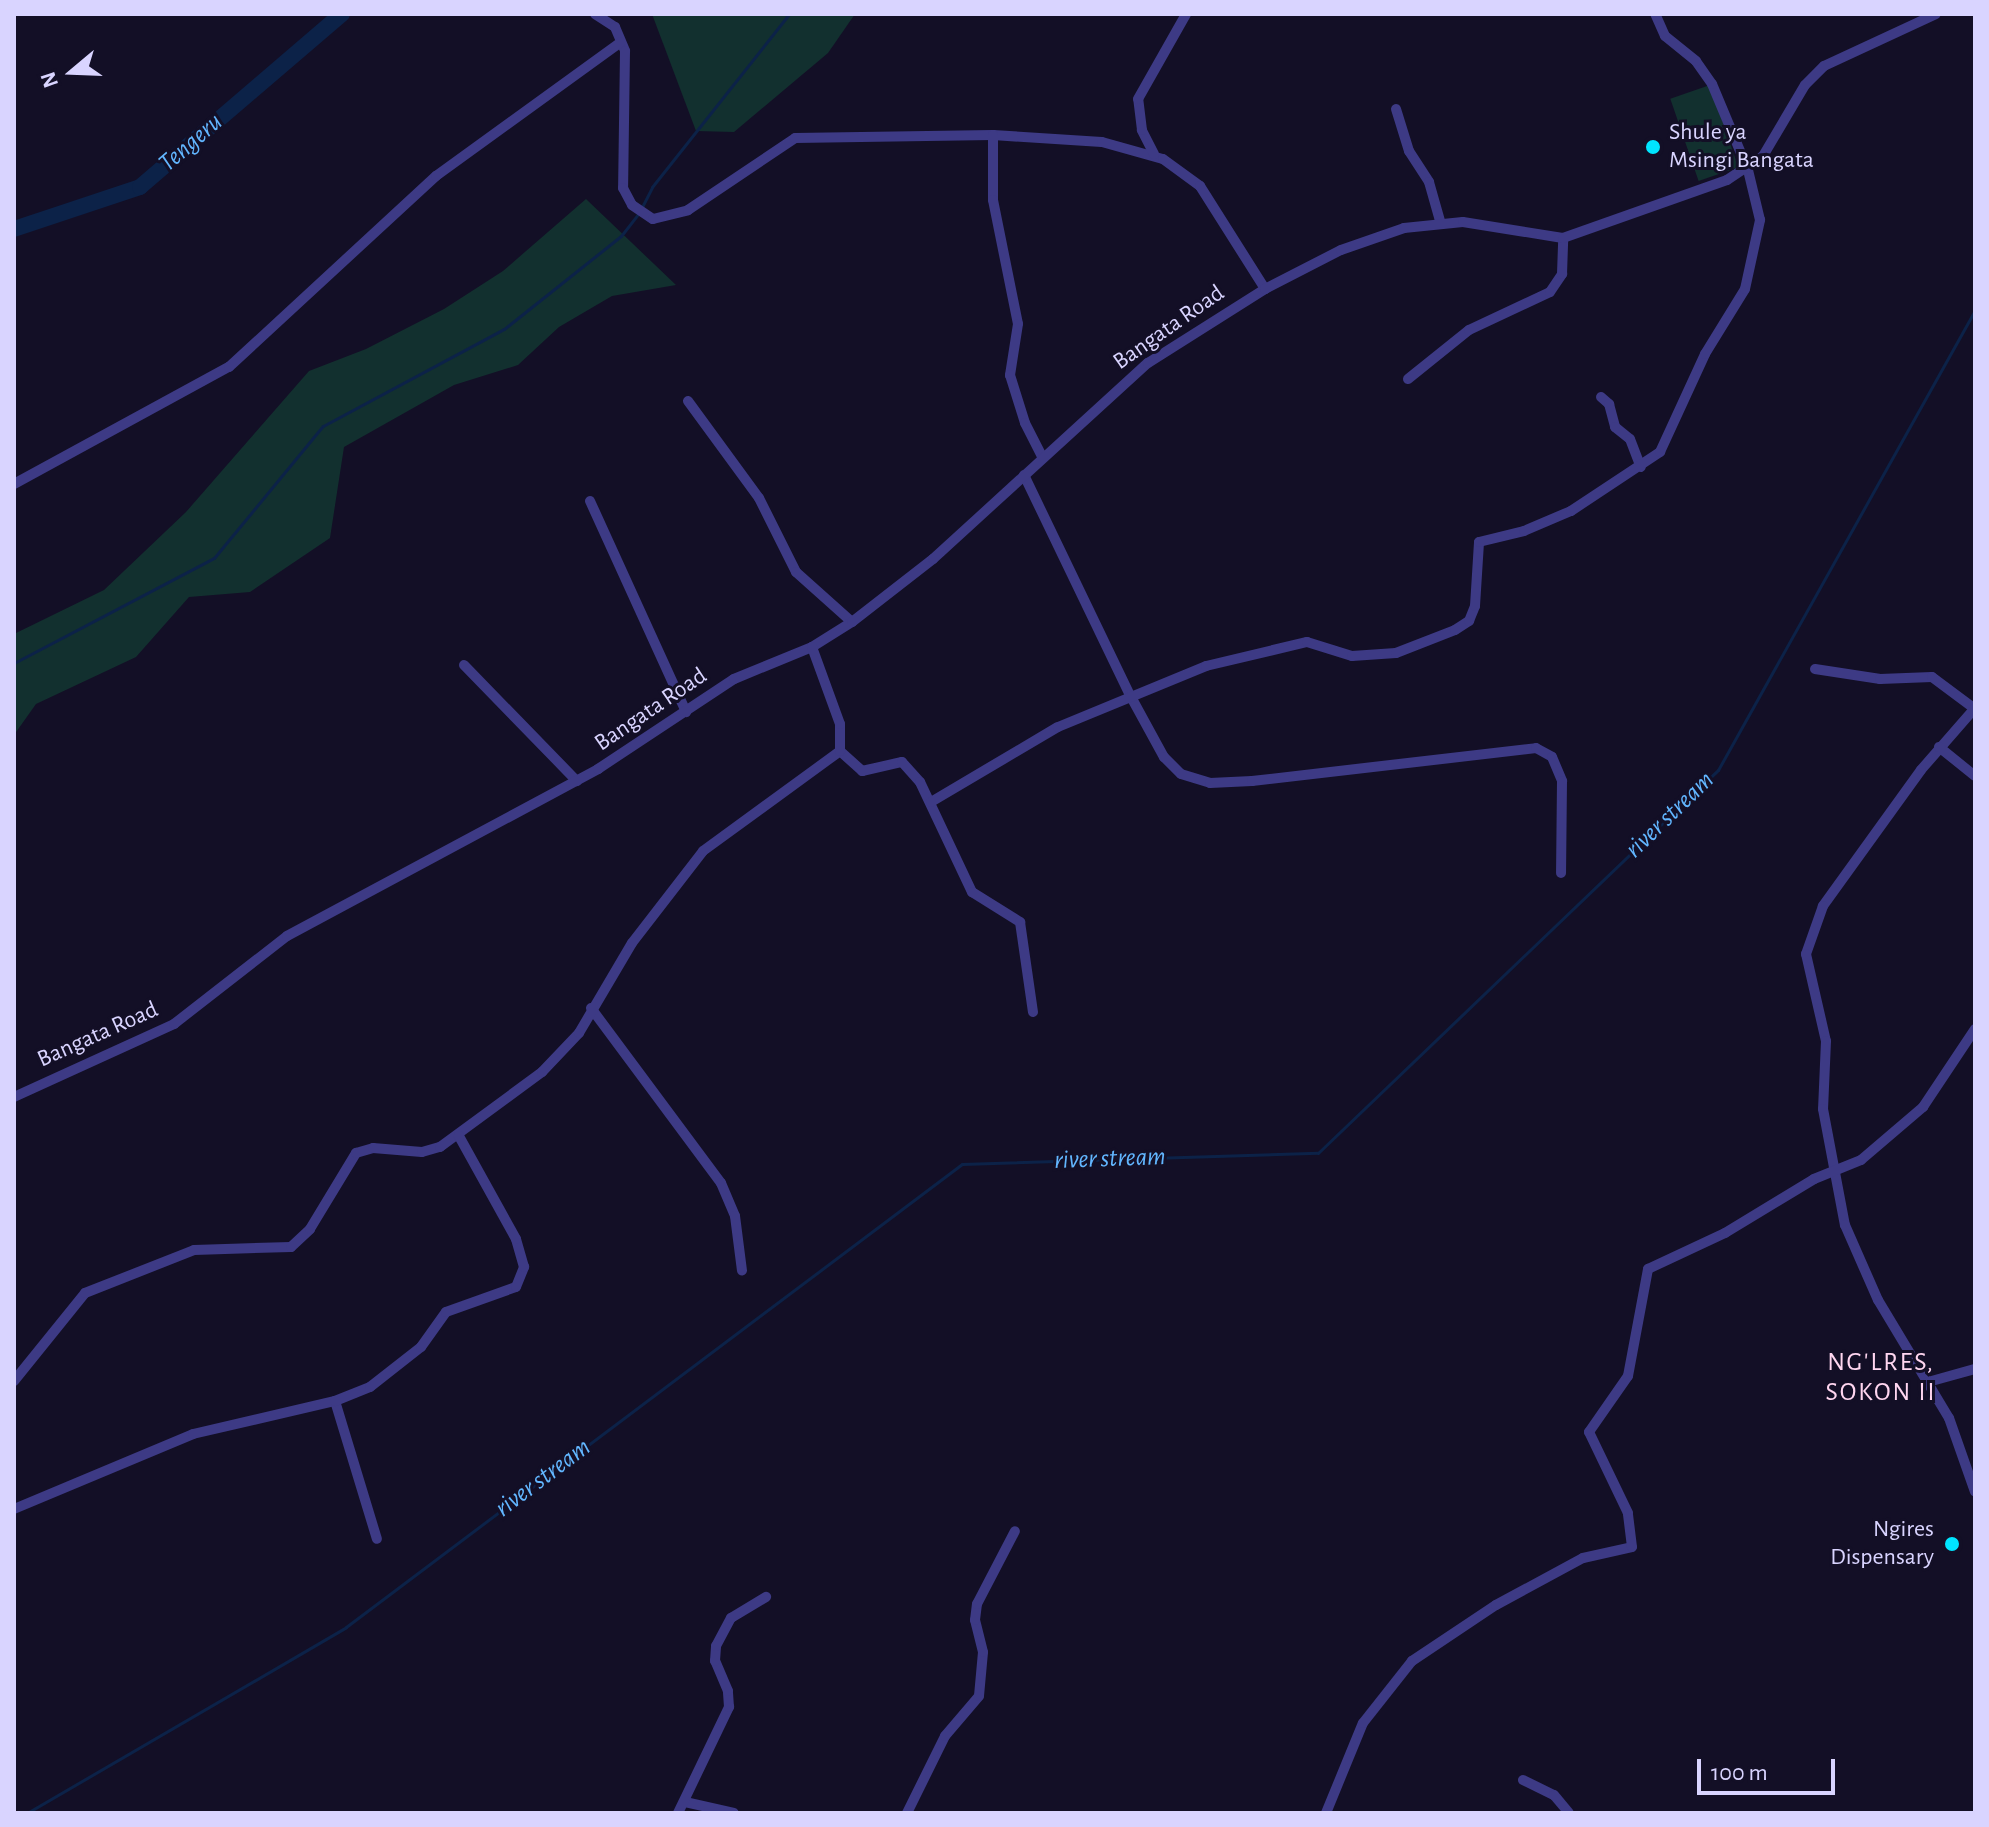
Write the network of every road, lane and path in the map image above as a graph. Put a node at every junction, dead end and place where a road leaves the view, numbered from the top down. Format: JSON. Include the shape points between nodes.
{"nodes":[{"id":1,"x":595,"y":14,"type":"edge"},
{"id":2,"x":1186,"y":14,"type":"edge"},
{"id":3,"x":1655,"y":14,"type":"edge"},
{"id":4,"x":1936,"y":14,"type":"edge"},
{"id":5,"x":621,"y":42,"type":"junction"},
{"id":6,"x":1396,"y":109,"type":"dead end"},
{"id":7,"x":993,"y":135,"type":"junction"},
{"id":8,"x":1154,"y":154,"type":"junction"},
{"id":9,"x":1748,"y":170,"type":"junction"},
{"id":10,"x":1440,"y":221,"type":"junction"},
{"id":11,"x":1563,"y":238,"type":"junction"},
{"id":12,"x":1265,"y":289,"type":"junction"},
{"id":13,"x":1408,"y":379,"type":"dead end"},
{"id":14,"x":1601,"y":397,"type":"dead end"},
{"id":15,"x":688,"y":401,"type":"dead end"},
{"id":16,"x":1042,"y":457,"type":"junction"},
{"id":17,"x":1641,"y":467,"type":"junction"},
{"id":18,"x":1024,"y":475,"type":"junction"},
{"id":19,"x":14,"y":484,"type":"edge"},
{"id":20,"x":590,"y":501,"type":"dead end"},
{"id":21,"x":852,"y":622,"type":"junction"},
{"id":22,"x":812,"y":647,"type":"junction"},
{"id":23,"x":464,"y":665,"type":"dead end"},
{"id":24,"x":1815,"y":669,"type":"dead end"},
{"id":25,"x":1130,"y":695,"type":"junction"},
{"id":26,"x":1975,"y":708,"type":"edge"},
{"id":27,"x":686,"y":712,"type":"junction"},
{"id":28,"x":1939,"y":747,"type":"junction"},
{"id":29,"x":840,"y":751,"type":"junction"},
{"id":30,"x":1975,"y":776,"type":"edge"},
{"id":31,"x":577,"y":781,"type":"junction"},
{"id":32,"x":931,"y":802,"type":"junction"},
{"id":33,"x":1561,"y":873,"type":"dead end"},
{"id":34,"x":591,"y":1008,"type":"junction"},
{"id":35,"x":1033,"y":1012,"type":"dead end"},
{"id":36,"x":1975,"y":1029,"type":"edge"},
{"id":37,"x":14,"y":1097,"type":"edge"},
{"id":38,"x":459,"y":1136,"type":"junction"},
{"id":39,"x":1832,"y":1171,"type":"junction"},
{"id":40,"x":742,"y":1271,"type":"dead end"},
{"id":41,"x":1975,"y":1369,"type":"edge"},
{"id":42,"x":14,"y":1381,"type":"edge"},
{"id":43,"x":1928,"y":1382,"type":"junction"},
{"id":44,"x":335,"y":1401,"type":"junction"},
{"id":45,"x":1975,"y":1492,"type":"edge"},
{"id":46,"x":14,"y":1509,"type":"edge"},
{"id":47,"x":1015,"y":1531,"type":"dead end"},
{"id":48,"x":377,"y":1539,"type":"dead end"},
{"id":49,"x":766,"y":1597,"type":"dead end"},
{"id":50,"x":1523,"y":1780,"type":"dead end"},
{"id":51,"x":685,"y":1802,"type":"junction"},
{"id":52,"x":678,"y":1813,"type":"edge"},
{"id":53,"x":734,"y":1813,"type":"edge"},
{"id":54,"x":907,"y":1813,"type":"edge"},
{"id":55,"x":1326,"y":1813,"type":"edge"},
{"id":56,"x":1569,"y":1813,"type":"edge"}],
"edges":[{"from":1,"to":5,"type":"street","via":[[615,27]]},
{"from":2,"to":8,"type":"street","via":[[1138,99],[1142,130]]},
{"from":3,"to":9,"type":"street","via":[[1665,36],[1704,70]]},
{"from":4,"to":9,"type":"street","via":[[1824,66],[1805,85],[1768,148]]},
{"from":5,"to":7,"type":"street","name":"Bangata Road","via":[[627,71],[621,180],[632,205],[653,219],[688,210],[795,138]]},
{"from":5,"to":19,"type":"street","via":[[436,176],[229,367]]},
{"from":6,"to":10,"type":"street","via":[[1409,151],[1429,182]]},
{"from":7,"to":8,"type":"street","name":"Bangata Road","via":[[1102,142]]},
{"from":7,"to":16,"type":"street","via":[[993,200],[1018,324],[1010,375]]},
{"from":8,"to":12,"type":"street","name":"Bangata Road","via":[[1206,193]]},
{"from":9,"to":11,"type":"street","name":"Bangata Road"},
{"from":9,"to":17,"type":"street","via":[[1760,220],[1745,289],[1705,354],[1668,441]]},
{"from":10,"to":11,"type":"street","name":"Bangata Road"},
{"from":10,"to":12,"type":"street","name":"Bangata Road","via":[[1389,232]]},
{"from":11,"to":13,"type":"street","via":[[1562,274],[1550,292],[1469,330]]},
{"from":12,"to":16,"type":"street","name":"Bangata Road","via":[[1167,348]]},
{"from":14,"to":17,"type":"street","via":[[1615,427],[1632,442]]},
{"from":15,"to":21,"type":"street","via":[[759,498],[796,572]]},
{"from":16,"to":18,"type":"street","name":"Bangata Road"},
{"from":17,"to":25,"type":"street","via":[[1546,523],[1479,542],[1475,606],[1469,621],[1455,630],[1396,653],[1369,657],[1340,655],[1307,642],[1276,647]]},
{"from":18,"to":21,"type":"street","name":"Bangata Road","via":[[923,567]]},
{"from":18,"to":25,"type":"street"},
{"from":20,"to":27,"type":"street"},
{"from":21,"to":22,"type":"street","name":"Bangata Road"},
{"from":22,"to":27,"type":"street","name":"Bangata Road","via":[[734,679]]},
{"from":22,"to":29,"type":"street","via":[[840,724]]},
{"from":23,"to":31,"type":"street"},
{"from":24,"to":26,"type":"street","via":[[1880,679],[1932,677]]},
{"from":25,"to":32,"type":"street","via":[[1058,727]]},
{"from":25,"to":33,"type":"street","via":[[1164,757],[1181,774],[1210,783],[1522,749],[1546,751],[1562,781]]},
{"from":26,"to":28,"type":"street"},
{"from":27,"to":31,"type":"street","name":"Bangata Road"},
{"from":28,"to":30,"type":"street"},
{"from":28,"to":39,"type":"street","via":[[1823,906],[1808,940],[1812,993],[1826,1041],[1823,1109]]},
{"from":29,"to":32,"type":"street","via":[[862,771],[902,762]]},
{"from":29,"to":34,"type":"street","via":[[712,842],[639,933]]},
{"from":31,"to":37,"type":"street","name":"Bangata Road","via":[[287,936],[160,1032]]},
{"from":32,"to":35,"type":"street","via":[[972,892],[1020,922]]},
{"from":34,"to":38,"type":"street","via":[[579,1033],[542,1072]]},
{"from":34,"to":40,"type":"street","via":[[721,1183],[735,1216]]},
{"from":36,"to":39,"type":"street","via":[[1923,1107],[1861,1160]]},
{"from":38,"to":42,"type":"street","via":[[422,1152],[373,1148],[356,1153],[310,1229],[291,1247],[194,1250],[85,1293]]},
{"from":38,"to":44,"type":"street","via":[[516,1239],[524,1267],[521,1281],[512,1290],[446,1312],[399,1366],[370,1387]]},
{"from":39,"to":43,"type":"street","via":[[1863,1270]]},
{"from":39,"to":55,"type":"street","via":[[1725,1233],[1648,1269],[1628,1376],[1589,1432],[1628,1513],[1632,1547],[1583,1558],[1496,1605],[1412,1661],[1363,1723]]},
{"from":41,"to":43,"type":"street"},
{"from":43,"to":45,"type":"street","via":[[1949,1418]]},
{"from":44,"to":46,"type":"street","via":[[193,1434]]},
{"from":44,"to":48,"type":"street"},
{"from":47,"to":54,"type":"street","via":[[977,1604],[983,1652],[979,1696],[945,1736]]},
{"from":49,"to":51,"type":"street","via":[[731,1618],[716,1646],[715,1661],[729,1707]]},
{"from":50,"to":56,"type":"street","via":[[1554,1795]]},
{"from":51,"to":52,"type":"street"},
{"from":51,"to":53,"type":"street"}]}
